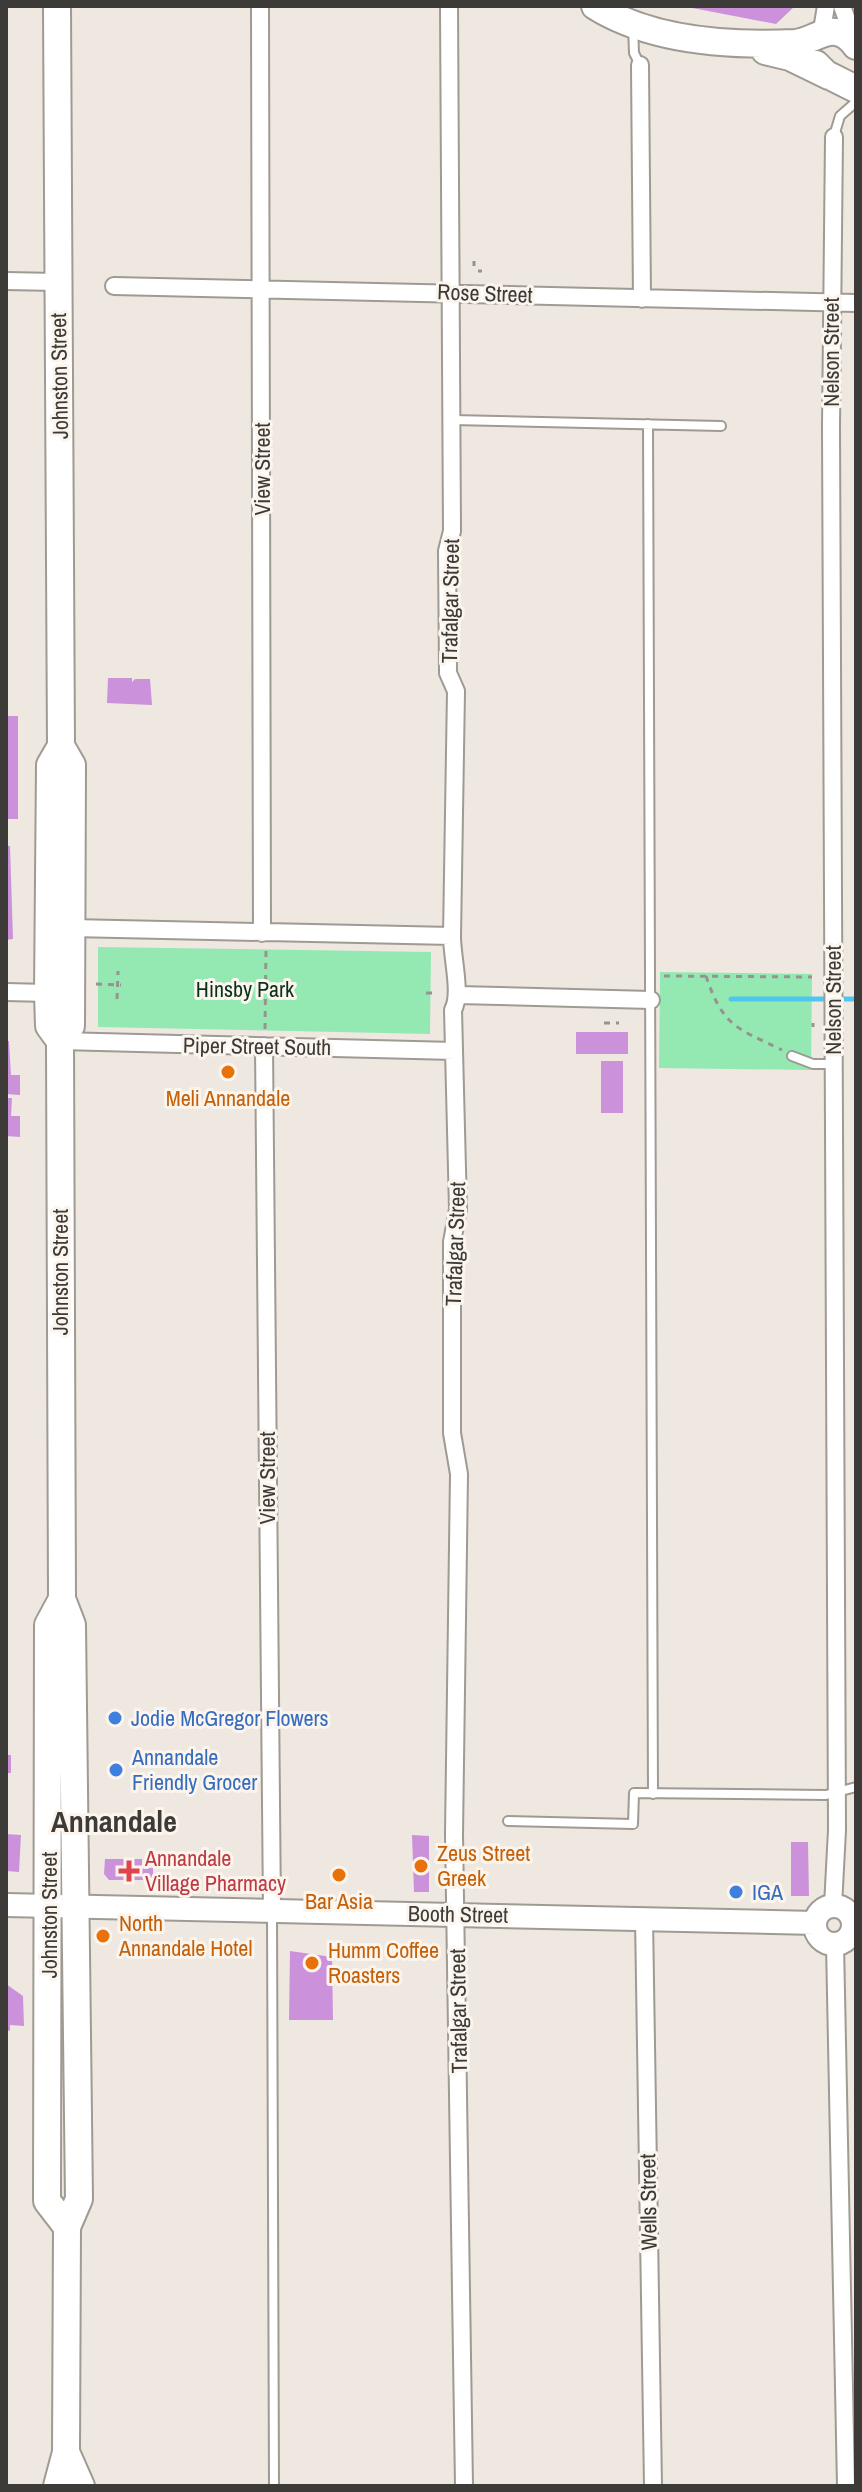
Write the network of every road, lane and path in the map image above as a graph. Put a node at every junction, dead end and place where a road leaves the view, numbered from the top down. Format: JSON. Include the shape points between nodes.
{"nodes":[{"id":1,"x":57,"y":6,"type":"edge"},
{"id":2,"x":260,"y":6,"type":"edge"},
{"id":3,"x":449,"y":6,"type":"edge"},
{"id":4,"x":595,"y":6,"type":"edge"},
{"id":5,"x":826,"y":6,"type":"edge"},
{"id":6,"x":842,"y":6,"type":"edge"},
{"id":7,"x":633,"y":26,"type":"junction"},
{"id":8,"x":820,"y":37,"type":"junction"},
{"id":9,"x":730,"y":41,"type":"junction"},
{"id":10,"x":856,"y":46,"type":"edge"},
{"id":11,"x":856,"y":62,"type":"edge"},
{"id":12,"x":640,"y":65,"type":"joint"},
{"id":13,"x":831,"y":76,"type":"junction"},
{"id":14,"x":856,"y":89,"type":"edge"},
{"id":15,"x":856,"y":102,"type":"edge"},
{"id":16,"x":834,"y":137,"type":"joint"},
{"id":17,"x":6,"y":281,"type":"edge"},
{"id":18,"x":57,"y":282,"type":"junction"},
{"id":19,"x":114,"y":286,"type":"dead end"},
{"id":20,"x":261,"y":289,"type":"junction"},
{"id":21,"x":451,"y":293,"type":"junction"},
{"id":22,"x":642,"y":299,"type":"junction"},
{"id":23,"x":831,"y":302,"type":"junction"},
{"id":24,"x":856,"y":303,"type":"edge"},
{"id":25,"x":451,"y":420,"type":"junction"},
{"id":26,"x":648,"y":424,"type":"junction"},
{"id":27,"x":721,"y":426,"type":"dead end"},
{"id":28,"x":61,"y":746,"type":"junction"},
{"id":29,"x":71,"y":928,"type":"junction"},
{"id":30,"x":452,"y":936,"type":"junction"},
{"id":31,"x":264,"y":939,"type":"junction"},
{"id":32,"x":118,"y":971,"type":"dead end"},
{"id":33,"x":660,"y":976,"type":"dead end"},
{"id":34,"x":706,"y":976,"type":"junction"},
{"id":35,"x":813,"y":978,"type":"dead end"},
{"id":36,"x":96,"y":984,"type":"dead end"},
{"id":37,"x":120,"y":985,"type":"junction"},
{"id":38,"x":6,"y":992,"type":"edge"},
{"id":39,"x":48,"y":993,"type":"junction"},
{"id":40,"x":426,"y":993,"type":"dead end"},
{"id":41,"x":433,"y":993,"type":"dead end"},
{"id":42,"x":458,"y":995,"type":"junction"},
{"id":43,"x":117,"y":999,"type":"dead end"},
{"id":44,"x":651,"y":1000,"type":"junction"},
{"id":45,"x":604,"y":1023,"type":"dead end"},
{"id":46,"x":619,"y":1023,"type":"dead end"},
{"id":47,"x":264,"y":1040,"type":"junction"},
{"id":48,"x":60,"y":1041,"type":"junction"},
{"id":49,"x":454,"y":1051,"type":"junction"},
{"id":50,"x":792,"y":1056,"type":"joint"},
{"id":51,"x":833,"y":1064,"type":"junction"},
{"id":52,"x":62,"y":1599,"type":"junction"},
{"id":53,"x":856,"y":1787,"type":"edge"},
{"id":54,"x":837,"y":1791,"type":"junction"},
{"id":55,"x":653,"y":1794,"type":"junction"},
{"id":56,"x":508,"y":1821,"type":"dead end"},
{"id":57,"x":6,"y":1905,"type":"edge"},
{"id":58,"x":49,"y":1906,"type":"junction"},
{"id":59,"x":78,"y":1906,"type":"junction"},
{"id":60,"x":833,"y":1906,"type":"junction"},
{"id":61,"x":272,"y":1911,"type":"junction"},
{"id":62,"x":457,"y":1914,"type":"junction"},
{"id":63,"x":644,"y":1918,"type":"junction"},
{"id":64,"x":815,"y":1923,"type":"junction"},
{"id":65,"x":854,"y":1926,"type":"edge"},
{"id":66,"x":835,"y":1944,"type":"junction"},
{"id":67,"x":67,"y":2227,"type":"junction"},
{"id":68,"x":66,"y":2452,"type":"junction"},
{"id":69,"x":849,"y":2477,"type":"edge"},
{"id":70,"x":57,"y":2486,"type":"edge"},
{"id":71,"x":81,"y":2486,"type":"edge"},
{"id":72,"x":274,"y":2486,"type":"edge"},
{"id":73,"x":464,"y":2486,"type":"edge"},
{"id":74,"x":653,"y":2486,"type":"edge"}],
"edges":[{"from":1,"to":18,"type":"main road","name":"Johnston Street"},
{"from":2,"to":20,"type":"street","name":"View Street"},
{"from":3,"to":21,"type":"street","name":"Trafalgar Street"},
{"from":4,"to":7,"type":"main road"},
{"from":5,"to":8,"type":"street"},
{"from":6,"to":10,"type":"street"},
{"from":7,"to":9,"type":"main road"},
{"from":7,"to":12,"type":"lane"},
{"from":8,"to":9,"type":"main road","via":[[793,43]]},
{"from":8,"to":10,"type":"main road","via":[[837,32]]},
{"from":8,"to":13,"type":"main road","via":[[814,57]]},
{"from":9,"to":13,"type":"main road","via":[[790,57]]},
{"from":11,"to":13,"type":"main road","via":[[849,73]]},
{"from":12,"to":22,"type":"street"},
{"from":13,"to":14,"type":"main road"},
{"from":15,"to":16,"type":"lane","name":"Nelson Street","via":[[840,116]]},
{"from":16,"to":23,"type":"street","name":"Nelson Street"},
{"from":17,"to":18,"type":"street"},
{"from":18,"to":28,"type":"main road","name":"Johnston Street"},
{"from":19,"to":20,"type":"street","name":"Rose Street"},
{"from":20,"to":21,"type":"street","name":"Rose Street"},
{"from":20,"to":31,"type":"street","name":"View Street"},
{"from":21,"to":22,"type":"street","name":"Rose Street"},
{"from":21,"to":25,"type":"street","name":"Trafalgar Street"},
{"from":22,"to":23,"type":"street","name":"Rose Street"},
{"from":23,"to":24,"type":"street","name":"Rose Street"},
{"from":23,"to":51,"type":"street","name":"Nelson Street"},
{"from":25,"to":26,"type":"lane"},
{"from":25,"to":30,"type":"street","name":"Trafalgar Street","via":[[448,673],[456,691]]},
{"from":26,"to":27,"type":"lane"},
{"from":26,"to":44,"type":"lane"},
{"from":28,"to":29,"type":"main road","name":"Johnston Street","via":[[72,765]]},
{"from":28,"to":39,"type":"main road","name":"Johnston Street","via":[[50,765]]},
{"from":29,"to":31,"type":"street"},
{"from":29,"to":48,"type":"main road","name":"Johnston Street","via":[[71,1026]]},
{"from":30,"to":31,"type":"street"},
{"from":30,"to":42,"type":"street","name":"Trafalgar Street"},
{"from":31,"to":47,"type":"path"},
{"from":32,"to":37,"type":"path"},
{"from":33,"to":34,"type":"path"},
{"from":34,"to":35,"type":"path"},
{"from":34,"to":50,"type":"path","via":[[715,1004],[730,1024]]},
{"from":36,"to":37,"type":"path"},
{"from":37,"to":43,"type":"path"},
{"from":38,"to":39,"type":"street"},
{"from":39,"to":48,"type":"main road","name":"Johnston Street","via":[[49,1026]]},
{"from":40,"to":41,"type":"path"},
{"from":42,"to":44,"type":"street"},
{"from":42,"to":49,"type":"street","name":"Trafalgar Street"},
{"from":44,"to":55,"type":"lane"},
{"from":45,"to":46,"type":"path"},
{"from":47,"to":48,"type":"street","name":"Piper Street South"},
{"from":47,"to":49,"type":"street","name":"Piper Street South"},
{"from":47,"to":61,"type":"street","name":"View Street"},
{"from":48,"to":52,"type":"main road","name":"Johnston Street"},
{"from":49,"to":62,"type":"street","name":"Trafalgar Street"},
{"from":50,"to":51,"type":"lane"},
{"from":51,"to":54,"type":"street","name":"Nelson Street"},
{"from":52,"to":58,"type":"main road","name":"Johnston Street","via":[[48,1625]]},
{"from":52,"to":59,"type":"main road","name":"Johnston Street","via":[[72,1625]]},
{"from":53,"to":54,"type":"lane"},
{"from":54,"to":55,"type":"lane"},
{"from":54,"to":60,"type":"street","name":"Nelson Street"},
{"from":55,"to":56,"type":"lane","via":[[634,1793],[633,1824]]},
{"from":57,"to":58,"type":"main road","name":"Booth Street"},
{"from":58,"to":59,"type":"main road","name":"Booth Street"},
{"from":58,"to":67,"type":"main road","name":"Johnston Street","via":[[47,2201]]},
{"from":59,"to":61,"type":"main road","name":"Booth Street"},
{"from":59,"to":67,"type":"main road","name":"Johnston Street","via":[[79,2199]]},
{"from":60,"to":64,"type":"main road","via":[[819,1913]]},
{"from":60,"to":65,"type":"main road","via":[[848,1913]]},
{"from":61,"to":62,"type":"main road","name":"Booth Street"},
{"from":61,"to":72,"type":"lane"},
{"from":62,"to":63,"type":"main road","name":"Booth Street"},
{"from":62,"to":73,"type":"street","name":"Trafalgar Street"},
{"from":63,"to":64,"type":"main road","name":"Booth Street"},
{"from":63,"to":74,"type":"street","name":"Wells Street"},
{"from":64,"to":66,"type":"main road","via":[[820,1939]]},
{"from":65,"to":66,"type":"main road","via":[[847,1939]]},
{"from":66,"to":69,"type":"street"},
{"from":67,"to":68,"type":"main road","name":"Johnston Street"},
{"from":68,"to":70,"type":"main road","name":"Johnston Street"},
{"from":68,"to":71,"type":"main road","name":"Johnston Street"}]}
